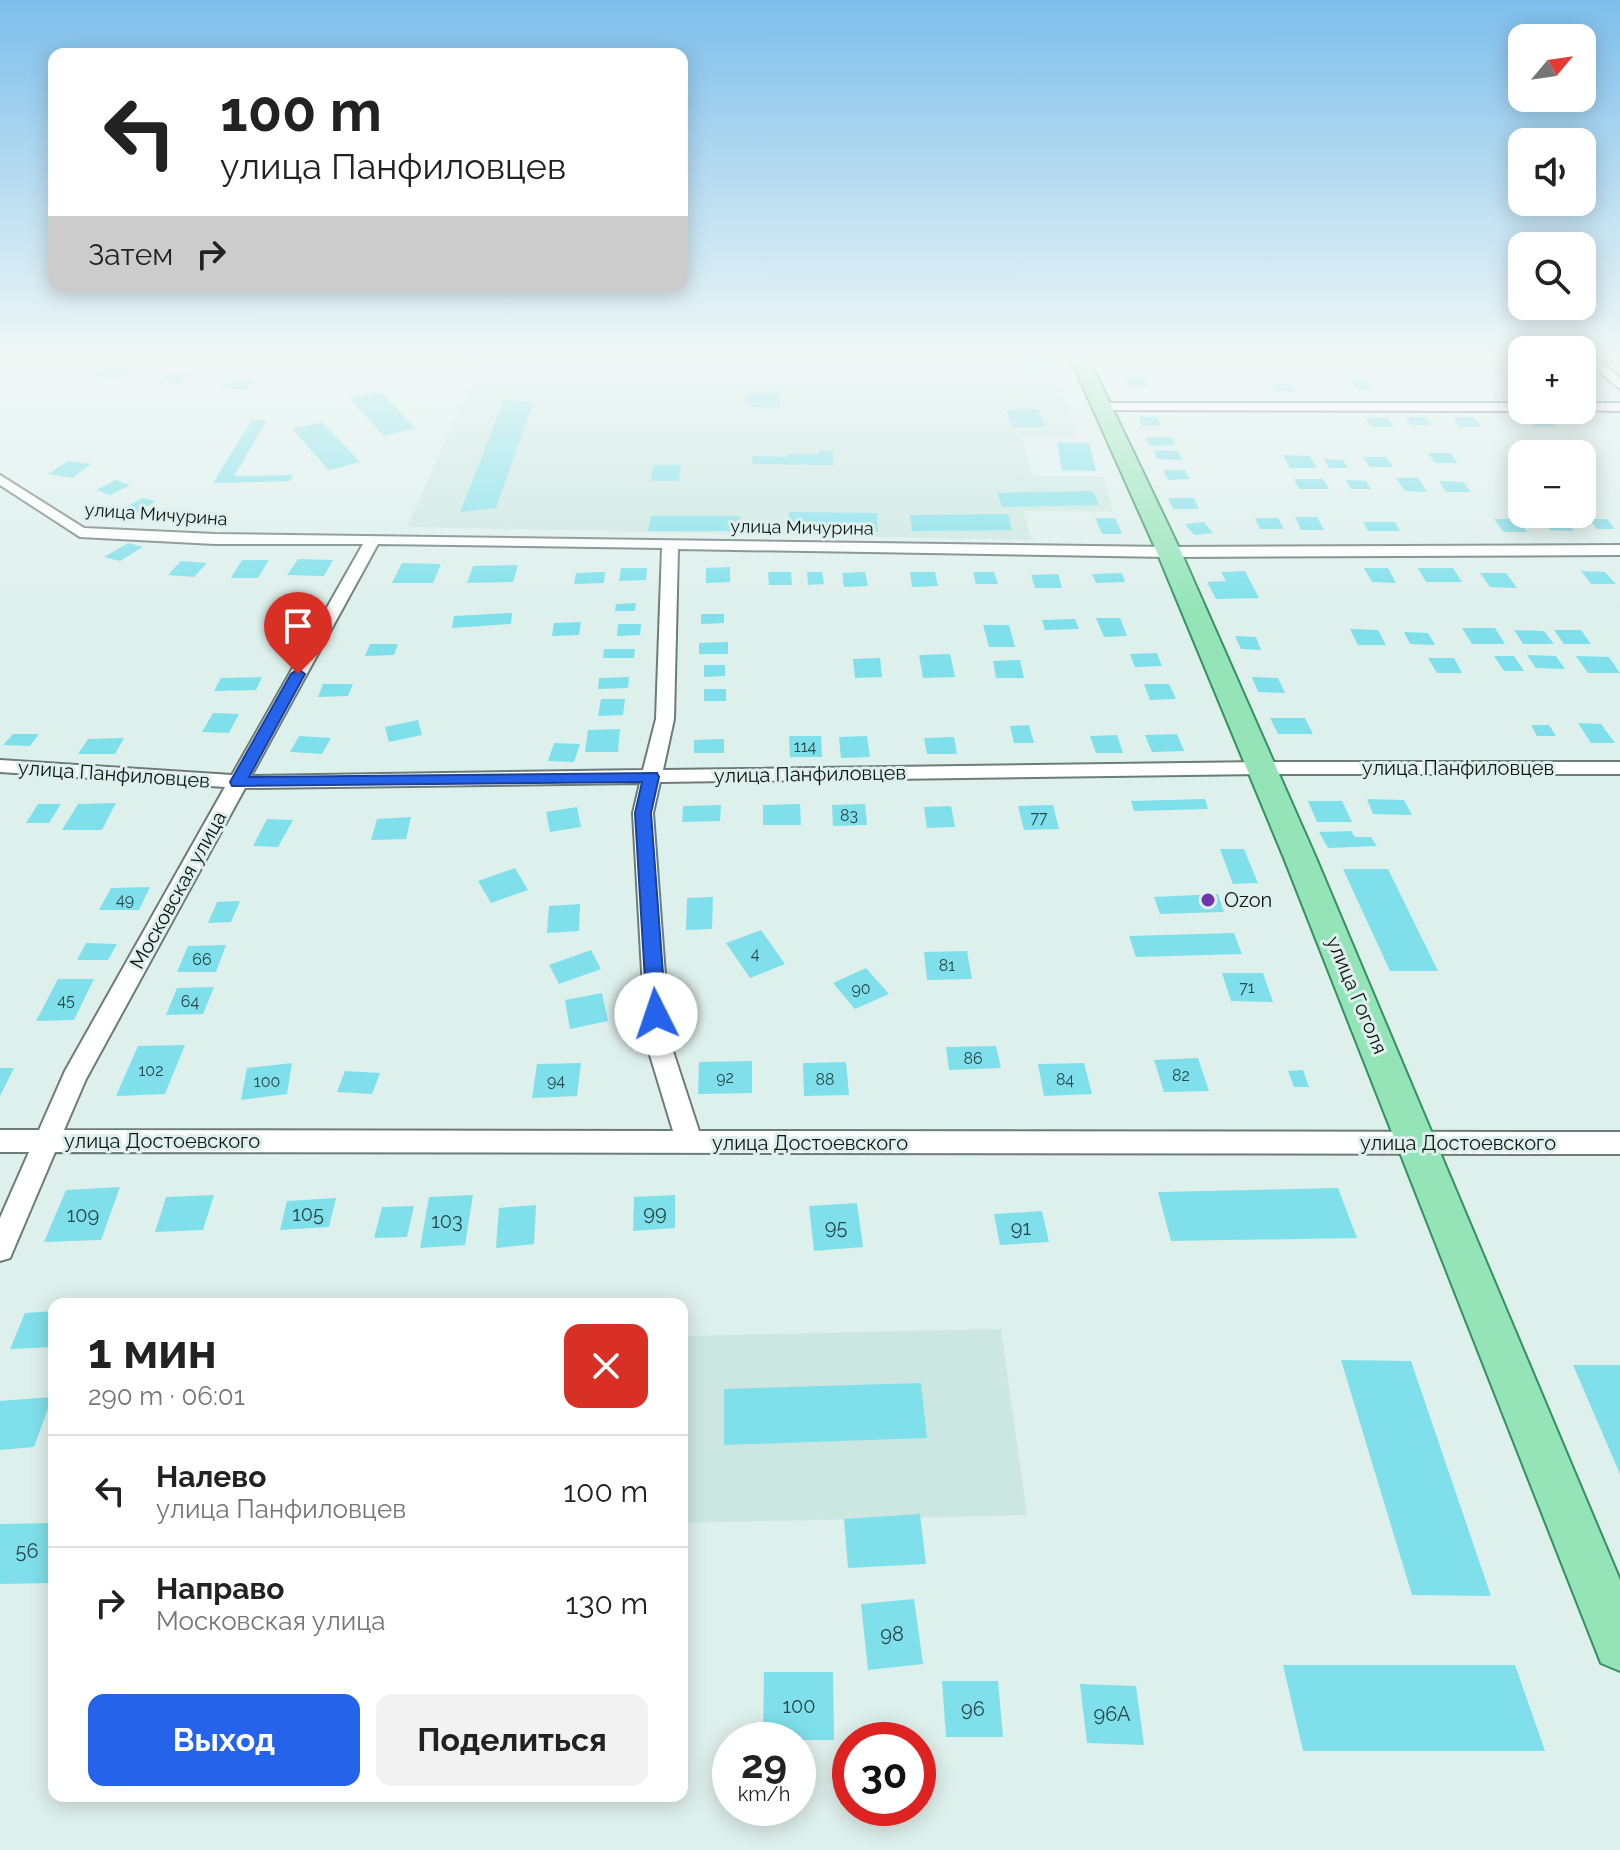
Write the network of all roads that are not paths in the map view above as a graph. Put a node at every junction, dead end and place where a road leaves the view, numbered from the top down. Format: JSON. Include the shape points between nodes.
{"nodes":[{"id":1,"x":1115,"y":439,"type":"edge"},
{"id":2,"x":0,"y":479,"type":"edge"},
{"id":3,"x":373,"y":539,"type":"junction"},
{"id":4,"x":670,"y":546,"type":"junction"},
{"id":5,"x":1620,"y":550,"type":"edge"},
{"id":6,"x":1169,"y":552,"type":"junction"},
{"id":7,"x":0,"y":766,"type":"edge"},
{"id":8,"x":1262,"y":768,"type":"junction"},
{"id":9,"x":1620,"y":768,"type":"edge"},
{"id":10,"x":651,"y":777,"type":"junction"},
{"id":11,"x":238,"y":782,"type":"junction"},
{"id":12,"x":0,"y":1141,"type":"edge"},
{"id":13,"x":47,"y":1141,"type":"junction"},
{"id":14,"x":690,"y":1143,"type":"junction"},
{"id":15,"x":1620,"y":1143,"type":"edge"},
{"id":16,"x":1419,"y":1144,"type":"junction"},
{"id":17,"x":0,"y":1249,"type":"edge"},
{"id":18,"x":1620,"y":1644,"type":"edge"}],
"edges":[{"from":1,"to":6,"type":"main road","name":"улица Гоголя"},
{"from":2,"to":3,"type":"street","name":"улица Мичурина","via":[[80,532]]},
{"from":3,"to":4,"type":"street","name":"улица Мичурина"},
{"from":3,"to":11,"type":"street","name":"Московская улица"},
{"from":4,"to":6,"type":"street","name":"улица Мичурина"},
{"from":4,"to":10,"type":"street","via":[[665,719]]},
{"from":5,"to":6,"type":"street","name":"улица Мичурина"},
{"from":6,"to":8,"type":"main road","name":"улица Гоголя"},
{"from":7,"to":11,"type":"street","name":"улица Панфиловцев"},
{"from":8,"to":9,"type":"street","name":"улица Панфиловцев"},
{"from":8,"to":10,"type":"street","name":"улица Панфиловцев"},
{"from":8,"to":16,"type":"main road","name":"улица Гоголя"},
{"from":10,"to":11,"type":"street","name":"улица Панфиловцев"},
{"from":10,"to":14,"type":"street","via":[[643,813],[658,1042]]},
{"from":11,"to":13,"type":"street","name":"Московская улица","via":[[74,1078]]},
{"from":12,"to":13,"type":"street","name":"улица Достоевского"},
{"from":13,"to":14,"type":"street","name":"улица Достоевского"},
{"from":13,"to":17,"type":"street","name":"Московская улица"},
{"from":14,"to":16,"type":"street","name":"улица Достоевского"},
{"from":15,"to":16,"type":"street","name":"улица Достоевского"},
{"from":16,"to":18,"type":"main road","name":"улица Гоголя"}]}
